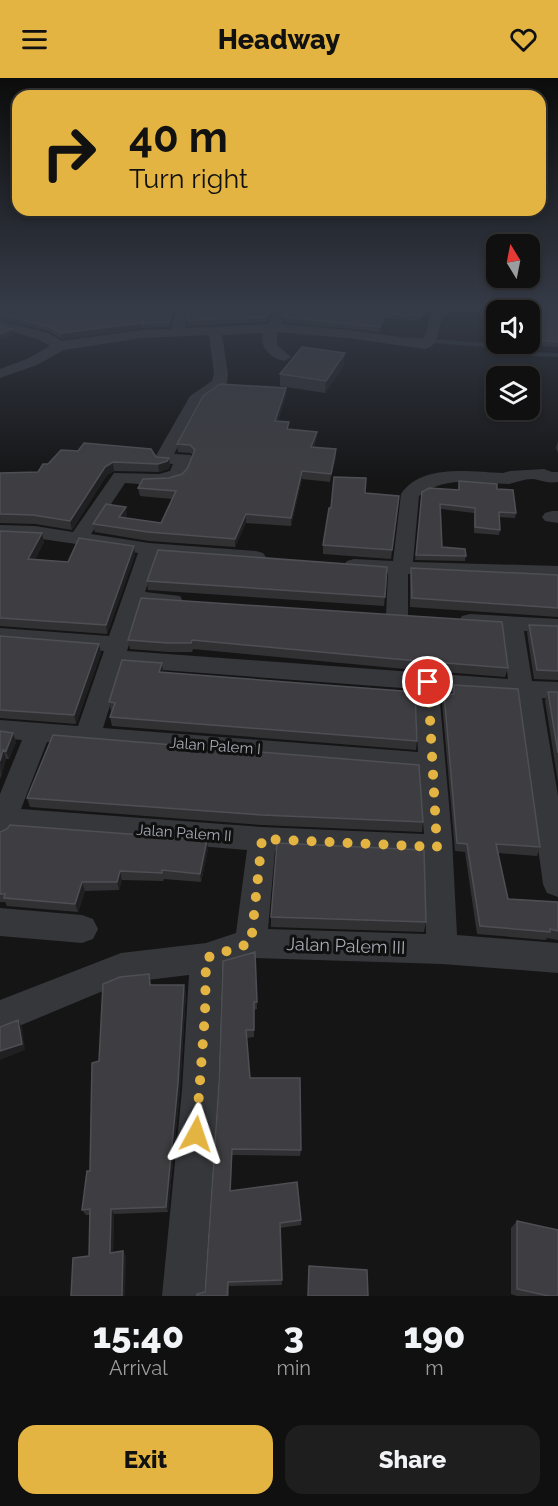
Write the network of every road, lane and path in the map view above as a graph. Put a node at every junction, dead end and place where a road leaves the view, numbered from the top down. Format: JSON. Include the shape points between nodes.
{"nodes":[{"id":1,"x":22,"y":366,"type":"edge"},
{"id":2,"x":220,"y":366,"type":"edge"},
{"id":3,"x":0,"y":374,"type":"edge"},
{"id":4,"x":558,"y":477,"type":"edge"},
{"id":5,"x":0,"y":531,"type":"edge"},
{"id":6,"x":79,"y":538,"type":"junction"},
{"id":7,"x":149,"y":549,"type":"junction"},
{"id":8,"x":279,"y":559,"type":"edge"},
{"id":9,"x":339,"y":564,"type":"edge"},
{"id":10,"x":398,"y":568,"type":"junction"},
{"id":11,"x":558,"y":572,"type":"edge"},
{"id":12,"x":133,"y":598,"type":"junction"},
{"id":13,"x":190,"y":602,"type":"edge"},
{"id":14,"x":374,"y":614,"type":"edge"},
{"id":15,"x":397,"y":616,"type":"junction"},
{"id":16,"x":420,"y":617,"type":"edge"},
{"id":17,"x":454,"y":620,"type":"edge"},
{"id":18,"x":512,"y":624,"type":"junction"},
{"id":19,"x":558,"y":626,"type":"edge"},
{"id":20,"x":0,"y":635,"type":"edge"},
{"id":21,"x":114,"y":651,"type":"junction"},
{"id":22,"x":428,"y":682,"type":"junction"},
{"id":23,"x":525,"y":689,"type":"junction"},
{"id":24,"x":558,"y":691,"type":"edge"},
{"id":25,"x":0,"y":729,"type":"edge"},
{"id":26,"x":38,"y":732,"type":"junction"},
{"id":27,"x":87,"y":737,"type":"junction"},
{"id":28,"x":431,"y":763,"type":"junction"},
{"id":29,"x":2,"y":824,"type":"edge"},
{"id":30,"x":262,"y":839,"type":"junction"},
{"id":31,"x":437,"y":847,"type":"junction"},
{"id":32,"x":558,"y":884,"type":"edge"},
{"id":33,"x":0,"y":922,"type":"edge"},
{"id":34,"x":82,"y":929,"type":"dead end"},
{"id":35,"x":251,"y":943,"type":"junction"},
{"id":36,"x":442,"y":949,"type":"junction"},
{"id":37,"x":206,"y":958,"type":"junction"},
{"id":38,"x":558,"y":958,"type":"edge"},
{"id":39,"x":0,"y":1017,"type":"edge"},
{"id":40,"x":183,"y":1296,"type":"edge"}],
"edges":[{"from":1,"to":3,"type":"street"},
{"from":2,"to":6,"type":"street","via":[[219,382],[196,399],[163,459],[186,459],[176,476],[167,476],[165,480],[120,477]]},
{"from":4,"to":10,"type":"street","via":[[447,477],[421,483],[410,494],[403,565]]},
{"from":5,"to":6,"type":"street"},
{"from":6,"to":7,"type":"street"},
{"from":7,"to":8,"type":"street"},
{"from":7,"to":12,"type":"street"},
{"from":9,"to":10,"type":"street"},
{"from":10,"to":11,"type":"street"},
{"from":10,"to":15,"type":"street"},
{"from":12,"to":13,"type":"street"},
{"from":12,"to":21,"type":"street"},
{"from":14,"to":15,"type":"street"},
{"from":15,"to":16,"type":"street"},
{"from":17,"to":18,"type":"street"},
{"from":18,"to":19,"type":"street"},
{"from":18,"to":23,"type":"street"},
{"from":20,"to":21,"type":"street"},
{"from":21,"to":22,"type":"street"},
{"from":21,"to":27,"type":"street"},
{"from":22,"to":23,"type":"street"},
{"from":22,"to":28,"type":"street"},
{"from":23,"to":24,"type":"street"},
{"from":23,"to":32,"type":"street"},
{"from":25,"to":26,"type":"street","name":"Jalan Palem I"},
{"from":26,"to":27,"type":"street","name":"Jalan Palem I"},
{"from":26,"to":29,"type":"street"},
{"from":27,"to":28,"type":"street","name":"Jalan Palem I"},
{"from":28,"to":31,"type":"street"},
{"from":29,"to":30,"type":"street","name":"Jalan Palem II"},
{"from":30,"to":31,"type":"street","name":"Jalan Palem II"},
{"from":30,"to":35,"type":"street"},
{"from":31,"to":36,"type":"street"},
{"from":33,"to":34,"type":"street"},
{"from":35,"to":36,"type":"street","name":"Jalan Palem III"},
{"from":35,"to":37,"type":"street"},
{"from":36,"to":38,"type":"street","name":"Jalan Palem III"},
{"from":37,"to":39,"type":"street","via":[[121,968]]},
{"from":37,"to":40,"type":"street"}]}
